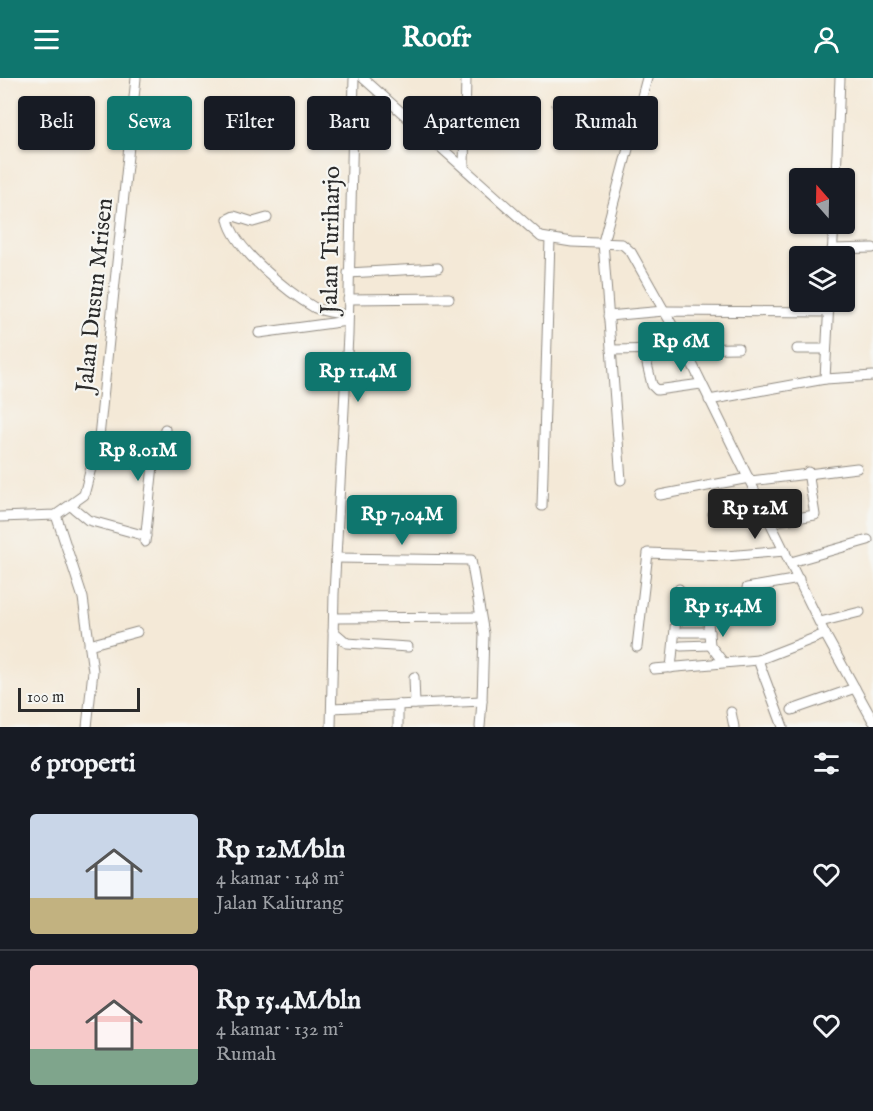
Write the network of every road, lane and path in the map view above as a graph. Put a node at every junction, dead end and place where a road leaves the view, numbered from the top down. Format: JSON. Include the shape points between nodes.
{"nodes":[{"id":1,"x":136,"y":78,"type":"edge"},
{"id":2,"x":354,"y":78,"type":"edge"},
{"id":3,"x":363,"y":78,"type":"edge"},
{"id":4,"x":466,"y":78,"type":"edge"},
{"id":5,"x":647,"y":78,"type":"edge"},
{"id":6,"x":840,"y":78,"type":"edge"},
{"id":7,"x":642,"y":96,"type":"edge"},
{"id":8,"x":627,"y":150,"type":"edge"},
{"id":9,"x":464,"y":166,"type":"junction"},
{"id":10,"x":836,"y":168,"type":"edge"},
{"id":11,"x":267,"y":218,"type":"dead end"},
{"id":12,"x":550,"y":239,"type":"junction"},
{"id":13,"x":603,"y":242,"type":"junction"},
{"id":14,"x":873,"y":248,"type":"edge"},
{"id":15,"x":855,"y":250,"type":"edge"},
{"id":16,"x":438,"y":268,"type":"dead end"},
{"id":17,"x":348,"y":273,"type":"junction"},
{"id":18,"x":449,"y":298,"type":"dead end"},
{"id":19,"x":348,"y":299,"type":"junction"},
{"id":20,"x":664,"y":312,"type":"junction"},
{"id":21,"x":789,"y":312,"type":"edge"},
{"id":22,"x":828,"y":312,"type":"edge"},
{"id":23,"x":608,"y":316,"type":"junction"},
{"id":24,"x":347,"y":318,"type":"junction"},
{"id":25,"x":260,"y":333,"type":"dead end"},
{"id":26,"x":684,"y":348,"type":"junction"},
{"id":27,"x":738,"y":348,"type":"dead end"},
{"id":28,"x":797,"y":349,"type":"dead end"},
{"id":29,"x":826,"y":349,"type":"junction"},
{"id":30,"x":610,"y":350,"type":"junction"},
{"id":31,"x":647,"y":364,"type":"dead end"},
{"id":32,"x":873,"y":376,"type":"edge"},
{"id":33,"x":825,"y":379,"type":"junction"},
{"id":34,"x":702,"y":384,"type":"junction"},
{"id":35,"x":709,"y":400,"type":"junction"},
{"id":36,"x":165,"y":429,"type":"dead end"},
{"id":37,"x":857,"y":468,"type":"dead end"},
{"id":38,"x":808,"y":472,"type":"junction"},
{"id":39,"x":621,"y":480,"type":"dead end"},
{"id":40,"x":750,"y":480,"type":"junction"},
{"id":41,"x":660,"y":495,"type":"dead end"},
{"id":42,"x":763,"y":505,"type":"junction"},
{"id":43,"x":71,"y":506,"type":"junction"},
{"id":44,"x":542,"y":506,"type":"dead end"},
{"id":45,"x":57,"y":514,"type":"junction"},
{"id":46,"x":713,"y":514,"type":"dead end"},
{"id":47,"x":0,"y":517,"type":"edge"},
{"id":48,"x":771,"y":522,"type":"junction"},
{"id":49,"x":868,"y":540,"type":"dead end"},
{"id":50,"x":785,"y":551,"type":"junction"},
{"id":51,"x":336,"y":558,"type":"junction"},
{"id":52,"x":790,"y":562,"type":"junction"},
{"id":53,"x":799,"y":579,"type":"junction"},
{"id":54,"x":747,"y":588,"type":"dead end"},
{"id":55,"x":679,"y":589,"type":"dead end"},
{"id":56,"x":860,"y":612,"type":"dead end"},
{"id":57,"x":480,"y":617,"type":"junction"},
{"id":58,"x":334,"y":618,"type":"junction"},
{"id":59,"x":820,"y":622,"type":"junction"},
{"id":60,"x":333,"y":631,"type":"junction"},
{"id":61,"x":137,"y":632,"type":"dead end"},
{"id":62,"x":682,"y":632,"type":"dead end"},
{"id":63,"x":825,"y":634,"type":"junction"},
{"id":64,"x":93,"y":644,"type":"junction"},
{"id":65,"x":710,"y":645,"type":"junction"},
{"id":66,"x":681,"y":646,"type":"dead end"},
{"id":67,"x":408,"y":647,"type":"dead end"},
{"id":68,"x":638,"y":647,"type":"dead end"},
{"id":69,"x":758,"y":660,"type":"junction"},
{"id":70,"x":723,"y":662,"type":"junction"},
{"id":71,"x":671,"y":668,"type":"junction"},
{"id":72,"x":654,"y":669,"type":"dead end"},
{"id":73,"x":414,"y":677,"type":"dead end"},
{"id":74,"x":855,"y":688,"type":"junction"},
{"id":75,"x":482,"y":701,"type":"junction"},
{"id":76,"x":398,"y":704,"type":"junction"},
{"id":77,"x":415,"y":704,"type":"junction"},
{"id":78,"x":332,"y":708,"type":"junction"},
{"id":79,"x":792,"y":710,"type":"dead end"},
{"id":80,"x":731,"y":712,"type":"dead end"},
{"id":81,"x":873,"y":721,"type":"edge"},
{"id":82,"x":87,"y":727,"type":"edge"},
{"id":83,"x":332,"y":727,"type":"edge"},
{"id":84,"x":398,"y":727,"type":"edge"},
{"id":85,"x":480,"y":727,"type":"edge"},
{"id":86,"x":734,"y":727,"type":"edge"},
{"id":87,"x":783,"y":727,"type":"edge"}],
"edges":[{"from":1,"to":43,"type":"street","name":"Jalan Dusun Mrisen","via":[[99,437],[84,495]]},
{"from":2,"to":17,"type":"street","name":"Jalan Turiharjo"},
{"from":3,"to":9,"type":"street"},
{"from":4,"to":9,"type":"street"},
{"from":5,"to":7,"type":"street"},
{"from":6,"to":10,"type":"street"},
{"from":8,"to":13,"type":"street"},
{"from":9,"to":12,"type":"street","via":[[536,233]]},
{"from":11,"to":24,"type":"street","via":[[253,222],[234,216],[228,219],[236,238],[293,293],[318,309]]},
{"from":12,"to":13,"type":"street"},
{"from":12,"to":44,"type":"street"},
{"from":13,"to":20,"type":"street","via":[[622,244],[631,252]]},
{"from":13,"to":23,"type":"street"},
{"from":14,"to":15,"type":"street"},
{"from":16,"to":17,"type":"street"},
{"from":17,"to":19,"type":"street","name":"Jalan Turiharjo"},
{"from":18,"to":19,"type":"street"},
{"from":19,"to":24,"type":"street","name":"Jalan Turiharjo"},
{"from":20,"to":21,"type":"street"},
{"from":20,"to":23,"type":"street"},
{"from":20,"to":26,"type":"street"},
{"from":22,"to":29,"type":"street"},
{"from":23,"to":30,"type":"street"},
{"from":24,"to":25,"type":"street"},
{"from":24,"to":51,"type":"street","name":"Jalan Turiharjo"},
{"from":26,"to":27,"type":"street"},
{"from":26,"to":30,"type":"street"},
{"from":26,"to":34,"type":"street"},
{"from":28,"to":29,"type":"street"},
{"from":29,"to":33,"type":"street"},
{"from":30,"to":39,"type":"street"},
{"from":31,"to":34,"type":"street","via":[[657,390]]},
{"from":32,"to":33,"type":"street"},
{"from":33,"to":35,"type":"street"},
{"from":34,"to":35,"type":"street"},
{"from":35,"to":40,"type":"street"},
{"from":36,"to":43,"type":"street","via":[[162,461],[153,465],[146,539],[88,520]]},
{"from":37,"to":38,"type":"street"},
{"from":38,"to":40,"type":"street"},
{"from":38,"to":48,"type":"street","via":[[815,515]]},
{"from":40,"to":41,"type":"street"},
{"from":40,"to":42,"type":"street"},
{"from":42,"to":46,"type":"street"},
{"from":42,"to":48,"type":"street"},
{"from":43,"to":45,"type":"street","name":"Jalan Dusun Mrisen"},
{"from":45,"to":47,"type":"street","name":"Jalan Dusun Mrisen"},
{"from":45,"to":64,"type":"street"},
{"from":48,"to":50,"type":"street"},
{"from":49,"to":52,"type":"street"},
{"from":50,"to":52,"type":"street"},
{"from":50,"to":68,"type":"street","via":[[726,555],[648,553]]},
{"from":51,"to":57,"type":"street","via":[[470,559]]},
{"from":51,"to":58,"type":"street","name":"Jalan Turiharjo"},
{"from":52,"to":53,"type":"street"},
{"from":53,"to":54,"type":"street"},
{"from":53,"to":59,"type":"street"},
{"from":55,"to":71,"type":"street"},
{"from":56,"to":59,"type":"street"},
{"from":57,"to":58,"type":"street"},
{"from":57,"to":75,"type":"street","via":[[484,634]]},
{"from":58,"to":60,"type":"street","name":"Jalan Turiharjo"},
{"from":59,"to":63,"type":"street"},
{"from":60,"to":67,"type":"street","via":[[347,643]]},
{"from":60,"to":78,"type":"street","name":"Jalan Turiharjo"},
{"from":61,"to":64,"type":"street"},
{"from":62,"to":65,"type":"street","via":[[708,627]]},
{"from":63,"to":69,"type":"street"},
{"from":63,"to":74,"type":"street"},
{"from":64,"to":82,"type":"street"},
{"from":65,"to":66,"type":"street"},
{"from":65,"to":70,"type":"street"},
{"from":69,"to":70,"type":"street"},
{"from":69,"to":87,"type":"street"},
{"from":70,"to":71,"type":"street"},
{"from":71,"to":72,"type":"street"},
{"from":73,"to":77,"type":"street"},
{"from":74,"to":79,"type":"street"},
{"from":74,"to":81,"type":"street"},
{"from":75,"to":77,"type":"street"},
{"from":75,"to":85,"type":"street"},
{"from":76,"to":77,"type":"street"},
{"from":76,"to":78,"type":"street"},
{"from":76,"to":84,"type":"street"},
{"from":78,"to":83,"type":"street","name":"Jalan Turiharjo"},
{"from":80,"to":86,"type":"street"}]}
